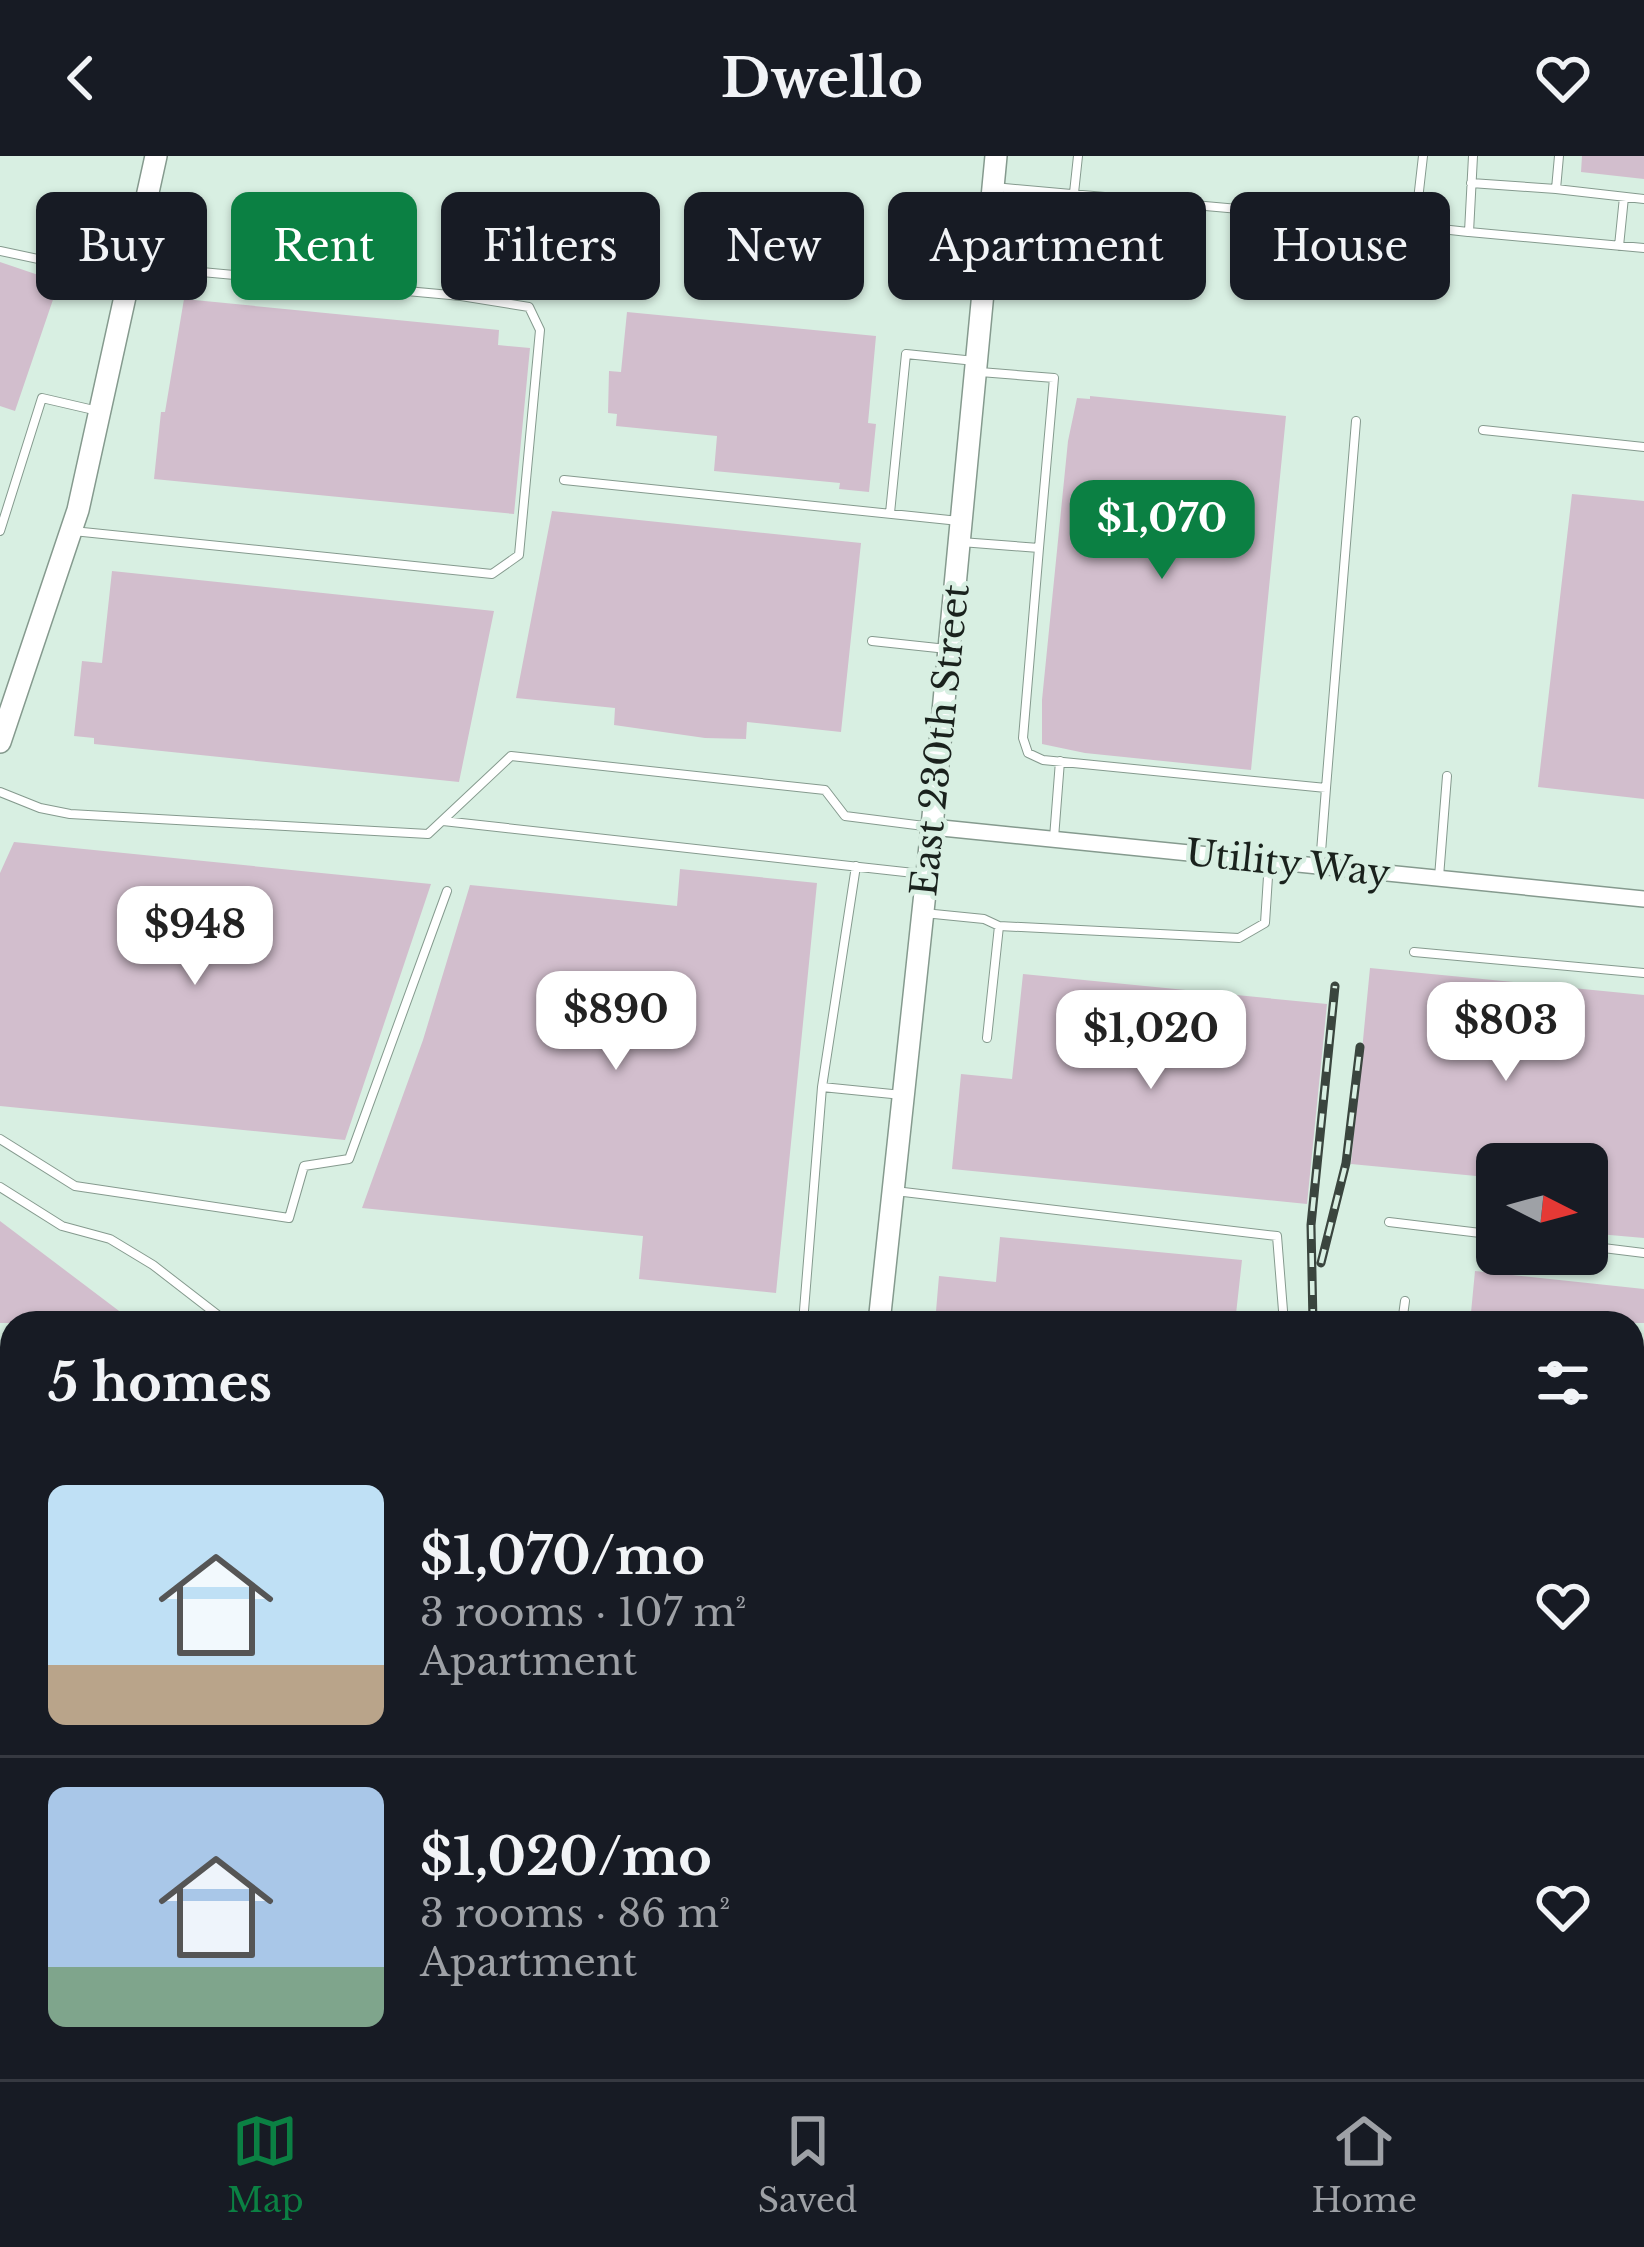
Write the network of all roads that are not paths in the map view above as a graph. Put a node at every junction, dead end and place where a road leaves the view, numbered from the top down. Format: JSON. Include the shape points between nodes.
{"nodes":[{"id":1,"x":156,"y":156,"type":"edge"},
{"id":2,"x":995,"y":156,"type":"edge"},
{"id":3,"x":1078,"y":156,"type":"edge"},
{"id":4,"x":1423,"y":156,"type":"edge"},
{"id":5,"x":1473,"y":156,"type":"edge"},
{"id":6,"x":1559,"y":156,"type":"edge"},
{"id":7,"x":1471,"y":184,"type":"junction"},
{"id":8,"x":993,"y":187,"type":"junction"},
{"id":9,"x":1556,"y":189,"type":"junction"},
{"id":10,"x":148,"y":192,"type":"edge"},
{"id":11,"x":1051,"y":192,"type":"edge"},
{"id":12,"x":1074,"y":192,"type":"edge"},
{"id":13,"x":1624,"y":197,"type":"junction"},
{"id":14,"x":1644,"y":199,"type":"edge"},
{"id":15,"x":1469,"y":232,"type":"junction"},
{"id":16,"x":1619,"y":246,"type":"junction"},
{"id":17,"x":1644,"y":248,"type":"edge"},
{"id":18,"x":0,"y":251,"type":"edge"},
{"id":19,"x":36,"y":257,"type":"edge"},
{"id":20,"x":207,"y":278,"type":"edge"},
{"id":21,"x":124,"y":300,"type":"edge"},
{"id":22,"x":976,"y":366,"type":"junction"},
{"id":23,"x":100,"y":412,"type":"junction"},
{"id":24,"x":1356,"y":421,"type":"dead end"},
{"id":25,"x":1483,"y":430,"type":"dead end"},
{"id":26,"x":1644,"y":447,"type":"edge"},
{"id":27,"x":564,"y":480,"type":"dead end"},
{"id":28,"x":890,"y":513,"type":"junction"},
{"id":29,"x":0,"y":531,"type":"edge"},
{"id":30,"x":71,"y":531,"type":"junction"},
{"id":31,"x":960,"y":531,"type":"junction"},
{"id":32,"x":1039,"y":548,"type":"junction"},
{"id":33,"x":872,"y":641,"type":"dead end"},
{"id":34,"x":949,"y":649,"type":"junction"},
{"id":35,"x":0,"y":742,"type":"edge"},
{"id":36,"x":1060,"y":761,"type":"junction"},
{"id":37,"x":1447,"y":776,"type":"dead end"},
{"id":38,"x":1326,"y":788,"type":"junction"},
{"id":39,"x":0,"y":792,"type":"edge"},
{"id":40,"x":442,"y":821,"type":"junction"},
{"id":41,"x":932,"y":827,"type":"junction"},
{"id":42,"x":1053,"y":839,"type":"junction"},
{"id":43,"x":1269,"y":861,"type":"junction"},
{"id":44,"x":856,"y":866,"type":"junction"},
{"id":45,"x":1320,"y":866,"type":"junction"},
{"id":46,"x":927,"y":875,"type":"junction"},
{"id":47,"x":1439,"y":878,"type":"junction"},
{"id":48,"x":447,"y":891,"type":"dead end"},
{"id":49,"x":1644,"y":899,"type":"edge"},
{"id":50,"x":923,"y":913,"type":"junction"},
{"id":51,"x":999,"y":926,"type":"junction"},
{"id":52,"x":1414,"y":952,"type":"dead end"},
{"id":53,"x":1644,"y":973,"type":"edge"},
{"id":54,"x":987,"y":1039,"type":"dead end"},
{"id":55,"x":822,"y":1087,"type":"junction"},
{"id":56,"x":903,"y":1095,"type":"junction"},
{"id":57,"x":0,"y":1139,"type":"edge"},
{"id":58,"x":0,"y":1187,"type":"edge"},
{"id":59,"x":893,"y":1191,"type":"junction"},
{"id":60,"x":1389,"y":1222,"type":"dead end"},
{"id":61,"x":1476,"y":1232,"type":"edge"},
{"id":62,"x":1608,"y":1248,"type":"edge"},
{"id":63,"x":1644,"y":1252,"type":"edge"},
{"id":64,"x":1405,"y":1301,"type":"dead end"},
{"id":65,"x":212,"y":1311,"type":"edge"},
{"id":66,"x":803,"y":1311,"type":"edge"},
{"id":67,"x":880,"y":1311,"type":"edge"},
{"id":68,"x":1283,"y":1311,"type":"edge"},
{"id":69,"x":1404,"y":1311,"type":"edge"}],
"edges":[{"from":1,"to":10,"type":"street"},
{"from":2,"to":8,"type":"street","name":"East 230th Street"},
{"from":3,"to":12,"type":"lane"},
{"from":4,"to":15,"type":"lane","via":[[1415,226]]},
{"from":5,"to":7,"type":"lane"},
{"from":6,"to":9,"type":"lane"},
{"from":7,"to":9,"type":"lane"},
{"from":7,"to":15,"type":"lane"},
{"from":8,"to":11,"type":"lane"},
{"from":8,"to":22,"type":"street","name":"East 230th Street"},
{"from":9,"to":13,"type":"lane"},
{"from":13,"to":14,"type":"lane"},
{"from":13,"to":16,"type":"lane"},
{"from":15,"to":16,"type":"lane"},
{"from":16,"to":17,"type":"lane"},
{"from":18,"to":19,"type":"lane"},
{"from":20,"to":30,"type":"lane","via":[[529,307],[540,330],[519,555],[492,574]]},
{"from":21,"to":23,"type":"street"},
{"from":22,"to":28,"type":"lane","via":[[906,354]]},
{"from":22,"to":31,"type":"street","name":"East 230th Street"},
{"from":22,"to":32,"type":"lane","via":[[1054,378]]},
{"from":23,"to":29,"type":"lane","via":[[42,398]]},
{"from":23,"to":30,"type":"street"},
{"from":24,"to":38,"type":"lane"},
{"from":25,"to":26,"type":"lane"},
{"from":27,"to":28,"type":"lane"},
{"from":28,"to":31,"type":"lane"},
{"from":30,"to":35,"type":"street"},
{"from":31,"to":32,"type":"lane"},
{"from":31,"to":34,"type":"street","name":"East 230th Street"},
{"from":32,"to":36,"type":"lane","via":[[1023,738],[1028,753]]},
{"from":33,"to":34,"type":"lane"},
{"from":34,"to":41,"type":"street","name":"East 230th Street"},
{"from":36,"to":38,"type":"lane"},
{"from":36,"to":42,"type":"lane"},
{"from":37,"to":47,"type":"lane"},
{"from":38,"to":45,"type":"lane"},
{"from":39,"to":40,"type":"lane","via":[[70,814],[428,834]]},
{"from":40,"to":41,"type":"lane","via":[[511,756],[825,790],[845,816]]},
{"from":40,"to":44,"type":"lane"},
{"from":41,"to":42,"type":"street","name":"Utility Way"},
{"from":41,"to":46,"type":"street","name":"East 230th Street"},
{"from":42,"to":43,"type":"street","name":"Utility Way"},
{"from":43,"to":45,"type":"street","name":"Utility Way"},
{"from":43,"to":51,"type":"lane","via":[[1265,923],[1239,938]]},
{"from":44,"to":46,"type":"lane"},
{"from":44,"to":55,"type":"lane"},
{"from":45,"to":47,"type":"street","name":"Utility Way"},
{"from":46,"to":50,"type":"street","name":"East 230th Street"},
{"from":47,"to":49,"type":"street","name":"Utility Way"},
{"from":48,"to":57,"type":"lane","via":[[350,1159],[304,1166],[289,1218],[75,1186]]},
{"from":50,"to":51,"type":"lane"},
{"from":50,"to":56,"type":"street","name":"East 230th Street"},
{"from":51,"to":54,"type":"lane"},
{"from":52,"to":53,"type":"lane"},
{"from":55,"to":56,"type":"lane"},
{"from":55,"to":66,"type":"lane"},
{"from":56,"to":59,"type":"street","name":"East 230th Street"},
{"from":58,"to":65,"type":"lane","via":[[62,1226],[110,1239]]},
{"from":59,"to":67,"type":"street","name":"East 230th Street"},
{"from":59,"to":68,"type":"lane","via":[[1277,1236]]},
{"from":60,"to":61,"type":"lane"},
{"from":62,"to":63,"type":"lane"},
{"from":64,"to":69,"type":"lane"}]}
